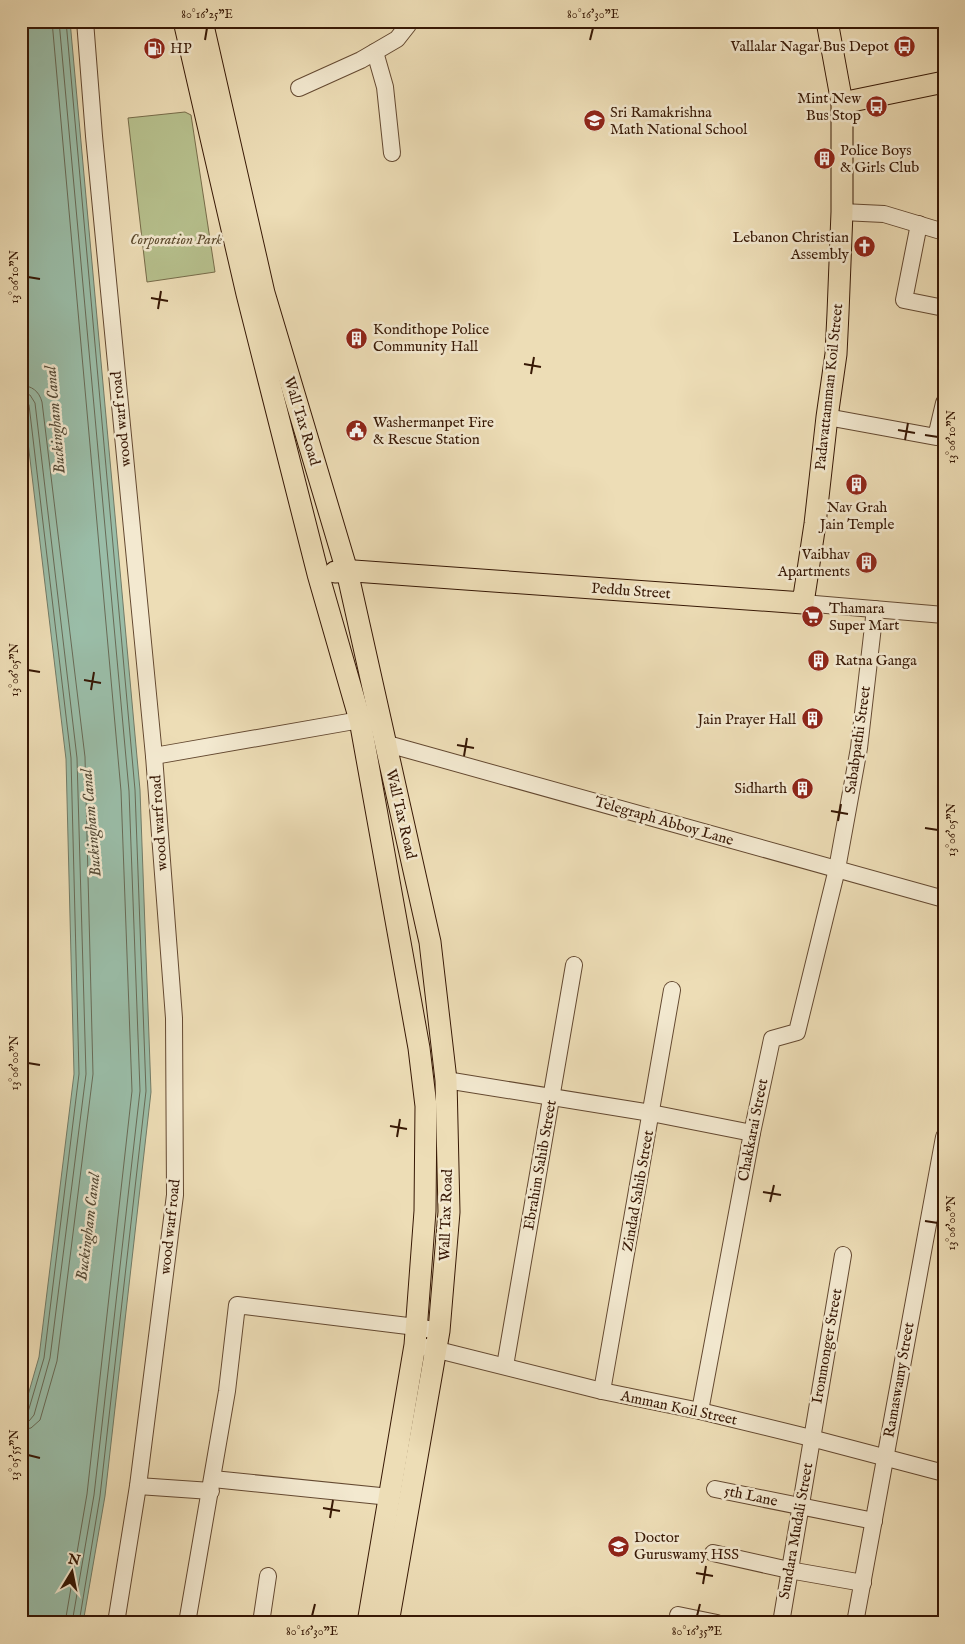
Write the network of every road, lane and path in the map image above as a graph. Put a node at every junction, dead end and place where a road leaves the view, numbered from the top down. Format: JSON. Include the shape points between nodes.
{"nodes":[{"id":1,"x":85,"y":21,"type":"edge"},
{"id":2,"x":184,"y":21,"type":"edge"},
{"id":3,"x":202,"y":21,"type":"edge"},
{"id":4,"x":408,"y":21,"type":"edge"},
{"id":5,"x":827,"y":21,"type":"edge"},
{"id":6,"x":375,"y":52,"type":"junction"},
{"id":7,"x":944,"y":82,"type":"edge"},
{"id":8,"x":299,"y":88,"type":"dead end"},
{"id":9,"x":842,"y":103,"type":"junction"},
{"id":10,"x":392,"y":153,"type":"dead end"},
{"id":11,"x":842,"y":212,"type":"junction"},
{"id":12,"x":919,"y":224,"type":"junction"},
{"id":13,"x":944,"y":232,"type":"edge"},
{"id":14,"x":944,"y":308,"type":"edge"},
{"id":15,"x":944,"y":403,"type":"edge"},
{"id":16,"x":827,"y":417,"type":"junction"},
{"id":17,"x":347,"y":571,"type":"junction"},
{"id":18,"x":318,"y":574,"type":"junction"},
{"id":19,"x":803,"y":603,"type":"junction"},
{"id":20,"x":875,"y":610,"type":"junction"},
{"id":21,"x":944,"y":615,"type":"edge"},
{"id":22,"x":360,"y":720,"type":"junction"},
{"id":23,"x":384,"y":743,"type":"junction"},
{"id":24,"x":154,"y":756,"type":"junction"},
{"id":25,"x":836,"y":869,"type":"junction"},
{"id":26,"x":944,"y":899,"type":"edge"},
{"id":27,"x":574,"y":964,"type":"dead end"},
{"id":28,"x":672,"y":990,"type":"dead end"},
{"id":29,"x":446,"y":1080,"type":"junction"},
{"id":30,"x":552,"y":1097,"type":"junction"},
{"id":31,"x":652,"y":1114,"type":"junction"},
{"id":32,"x":752,"y":1133,"type":"junction"},
{"id":33,"x":944,"y":1137,"type":"edge"},
{"id":34,"x":843,"y":1254,"type":"dead end"},
{"id":35,"x":415,"y":1336,"type":"junction"},
{"id":36,"x":438,"y":1340,"type":"junction"},
{"id":37,"x":505,"y":1366,"type":"junction"},
{"id":38,"x":602,"y":1391,"type":"junction"},
{"id":39,"x":700,"y":1412,"type":"junction"},
{"id":40,"x":811,"y":1438,"type":"junction"},
{"id":41,"x":885,"y":1457,"type":"junction"},
{"id":42,"x":944,"y":1473,"type":"edge"},
{"id":43,"x":212,"y":1485,"type":"junction"},
{"id":44,"x":138,"y":1486,"type":"junction"},
{"id":45,"x":715,"y":1489,"type":"dead end"},
{"id":46,"x":390,"y":1497,"type":"junction"},
{"id":47,"x":800,"y":1506,"type":"junction"},
{"id":48,"x":874,"y":1520,"type":"junction"},
{"id":49,"x":713,"y":1553,"type":"dead end"},
{"id":50,"x":789,"y":1570,"type":"junction"},
{"id":51,"x":268,"y":1576,"type":"dead end"},
{"id":52,"x":863,"y":1583,"type":"junction"},
{"id":53,"x":678,"y":1615,"type":"dead end"},
{"id":54,"x":116,"y":1623,"type":"edge"},
{"id":55,"x":187,"y":1623,"type":"edge"},
{"id":56,"x":261,"y":1623,"type":"edge"},
{"id":57,"x":368,"y":1623,"type":"edge"},
{"id":58,"x":388,"y":1623,"type":"edge"},
{"id":59,"x":717,"y":1623,"type":"edge"},
{"id":60,"x":780,"y":1623,"type":"edge"},
{"id":61,"x":855,"y":1623,"type":"edge"}],
"edges":[{"from":1,"to":24,"type":"street","name":"wood warf road"},
{"from":2,"to":18,"type":"main road","name":"Wall Tax Road","via":[[247,294]]},
{"from":3,"to":17,"type":"main road","name":"Wall Tax Road","via":[[264,293]]},
{"from":4,"to":6,"type":"street","via":[[397,40]]},
{"from":5,"to":9,"type":"main road","name":"Padavattamman Koil Street"},
{"from":6,"to":8,"type":"street"},
{"from":6,"to":10,"type":"street","via":[[385,87]]},
{"from":7,"to":9,"type":"main road"},
{"from":9,"to":11,"type":"main road","name":"Padavattamman Koil Street"},
{"from":11,"to":12,"type":"street","via":[[884,214]]},
{"from":11,"to":16,"type":"main road","name":"Padavattamman Koil Street","via":[[836,354]]},
{"from":12,"to":13,"type":"street"},
{"from":12,"to":14,"type":"street","via":[[904,300]]},
{"from":15,"to":16,"type":"street","via":[[936,436]]},
{"from":16,"to":19,"type":"main road","name":"Padavattamman Koil Street"},
{"from":17,"to":18,"type":"main road","name":"Peddu Street"},
{"from":17,"to":19,"type":"main road","name":"Peddu Street"},
{"from":17,"to":23,"type":"main road","name":"Wall Tax Road"},
{"from":18,"to":22,"type":"main road","name":"Wall Tax Road"},
{"from":19,"to":20,"type":"street","name":"Peddu Street"},
{"from":20,"to":21,"type":"street","name":"Peddu Street"},
{"from":20,"to":25,"type":"street","name":"Sababpathi Street","via":[[859,748]]},
{"from":22,"to":24,"type":"street"},
{"from":22,"to":35,"type":"main road","name":"Wall Tax Road","via":[[419,1048],[426,1106],[425,1211]]},
{"from":23,"to":25,"type":"street","name":"Telegraph Abboy Lane"},
{"from":23,"to":29,"type":"main road","name":"Wall Tax Road","via":[[430,942]]},
{"from":24,"to":44,"type":"street","name":"wood warf road","via":[[174,1018],[175,1195]]},
{"from":25,"to":26,"type":"street","name":"Telegraph Abboy Lane"},
{"from":25,"to":32,"type":"street","name":"Chakkarai Street","via":[[797,1032],[772,1039]]},
{"from":27,"to":30,"type":"street","name":"Ebrahim Sahib Street"},
{"from":28,"to":31,"type":"street","name":"Zindad Sahib Street"},
{"from":29,"to":30,"type":"street"},
{"from":29,"to":36,"type":"main road","name":"Wall Tax Road","via":[[449,1212]]},
{"from":30,"to":31,"type":"street"},
{"from":30,"to":37,"type":"street","name":"Ebrahim Sahib Street"},
{"from":31,"to":32,"type":"street"},
{"from":31,"to":38,"type":"street","name":"Zindad Sahib Street"},
{"from":32,"to":39,"type":"street","name":"Chakkarai Street"},
{"from":33,"to":41,"type":"street","name":"Ramaswamy Street"},
{"from":34,"to":40,"type":"street","name":"Ironmonger Street"},
{"from":35,"to":36,"type":"street","name":"Amman Koil Street"},
{"from":35,"to":43,"type":"street","name":"Amman Koil Street","via":[[237,1305]]},
{"from":35,"to":46,"type":"main road","name":"Wall Tax Road"},
{"from":36,"to":37,"type":"street","name":"Amman Koil Street"},
{"from":36,"to":58,"type":"main road","name":"Wall Tax Road"},
{"from":37,"to":38,"type":"street","name":"Amman Koil Street"},
{"from":38,"to":39,"type":"street","name":"Amman Koil Street"},
{"from":39,"to":40,"type":"street","name":"Amman Koil Street"},
{"from":40,"to":41,"type":"street","name":"Amman Koil Street"},
{"from":40,"to":47,"type":"street","name":"Sundara Mudali Street"},
{"from":41,"to":42,"type":"street","name":"Amman Koil Street"},
{"from":41,"to":48,"type":"street","name":"Ramaswamy Street"},
{"from":43,"to":44,"type":"street"},
{"from":43,"to":46,"type":"street"},
{"from":43,"to":55,"type":"street"},
{"from":44,"to":54,"type":"street","name":"wood warf road"},
{"from":45,"to":47,"type":"street","name":"5th Lane"},
{"from":46,"to":57,"type":"main road","name":"Wall Tax Road"},
{"from":47,"to":48,"type":"street","name":"5th Lane"},
{"from":47,"to":50,"type":"street","name":"Sundara Mudali Street"},
{"from":48,"to":52,"type":"street","name":"Ramaswamy Street"},
{"from":49,"to":50,"type":"street"},
{"from":50,"to":52,"type":"street"},
{"from":50,"to":60,"type":"street","name":"Sundara Mudali Street"},
{"from":51,"to":56,"type":"street"},
{"from":52,"to":61,"type":"street","name":"Ramaswamy Street"},
{"from":53,"to":59,"type":"street"}]}
